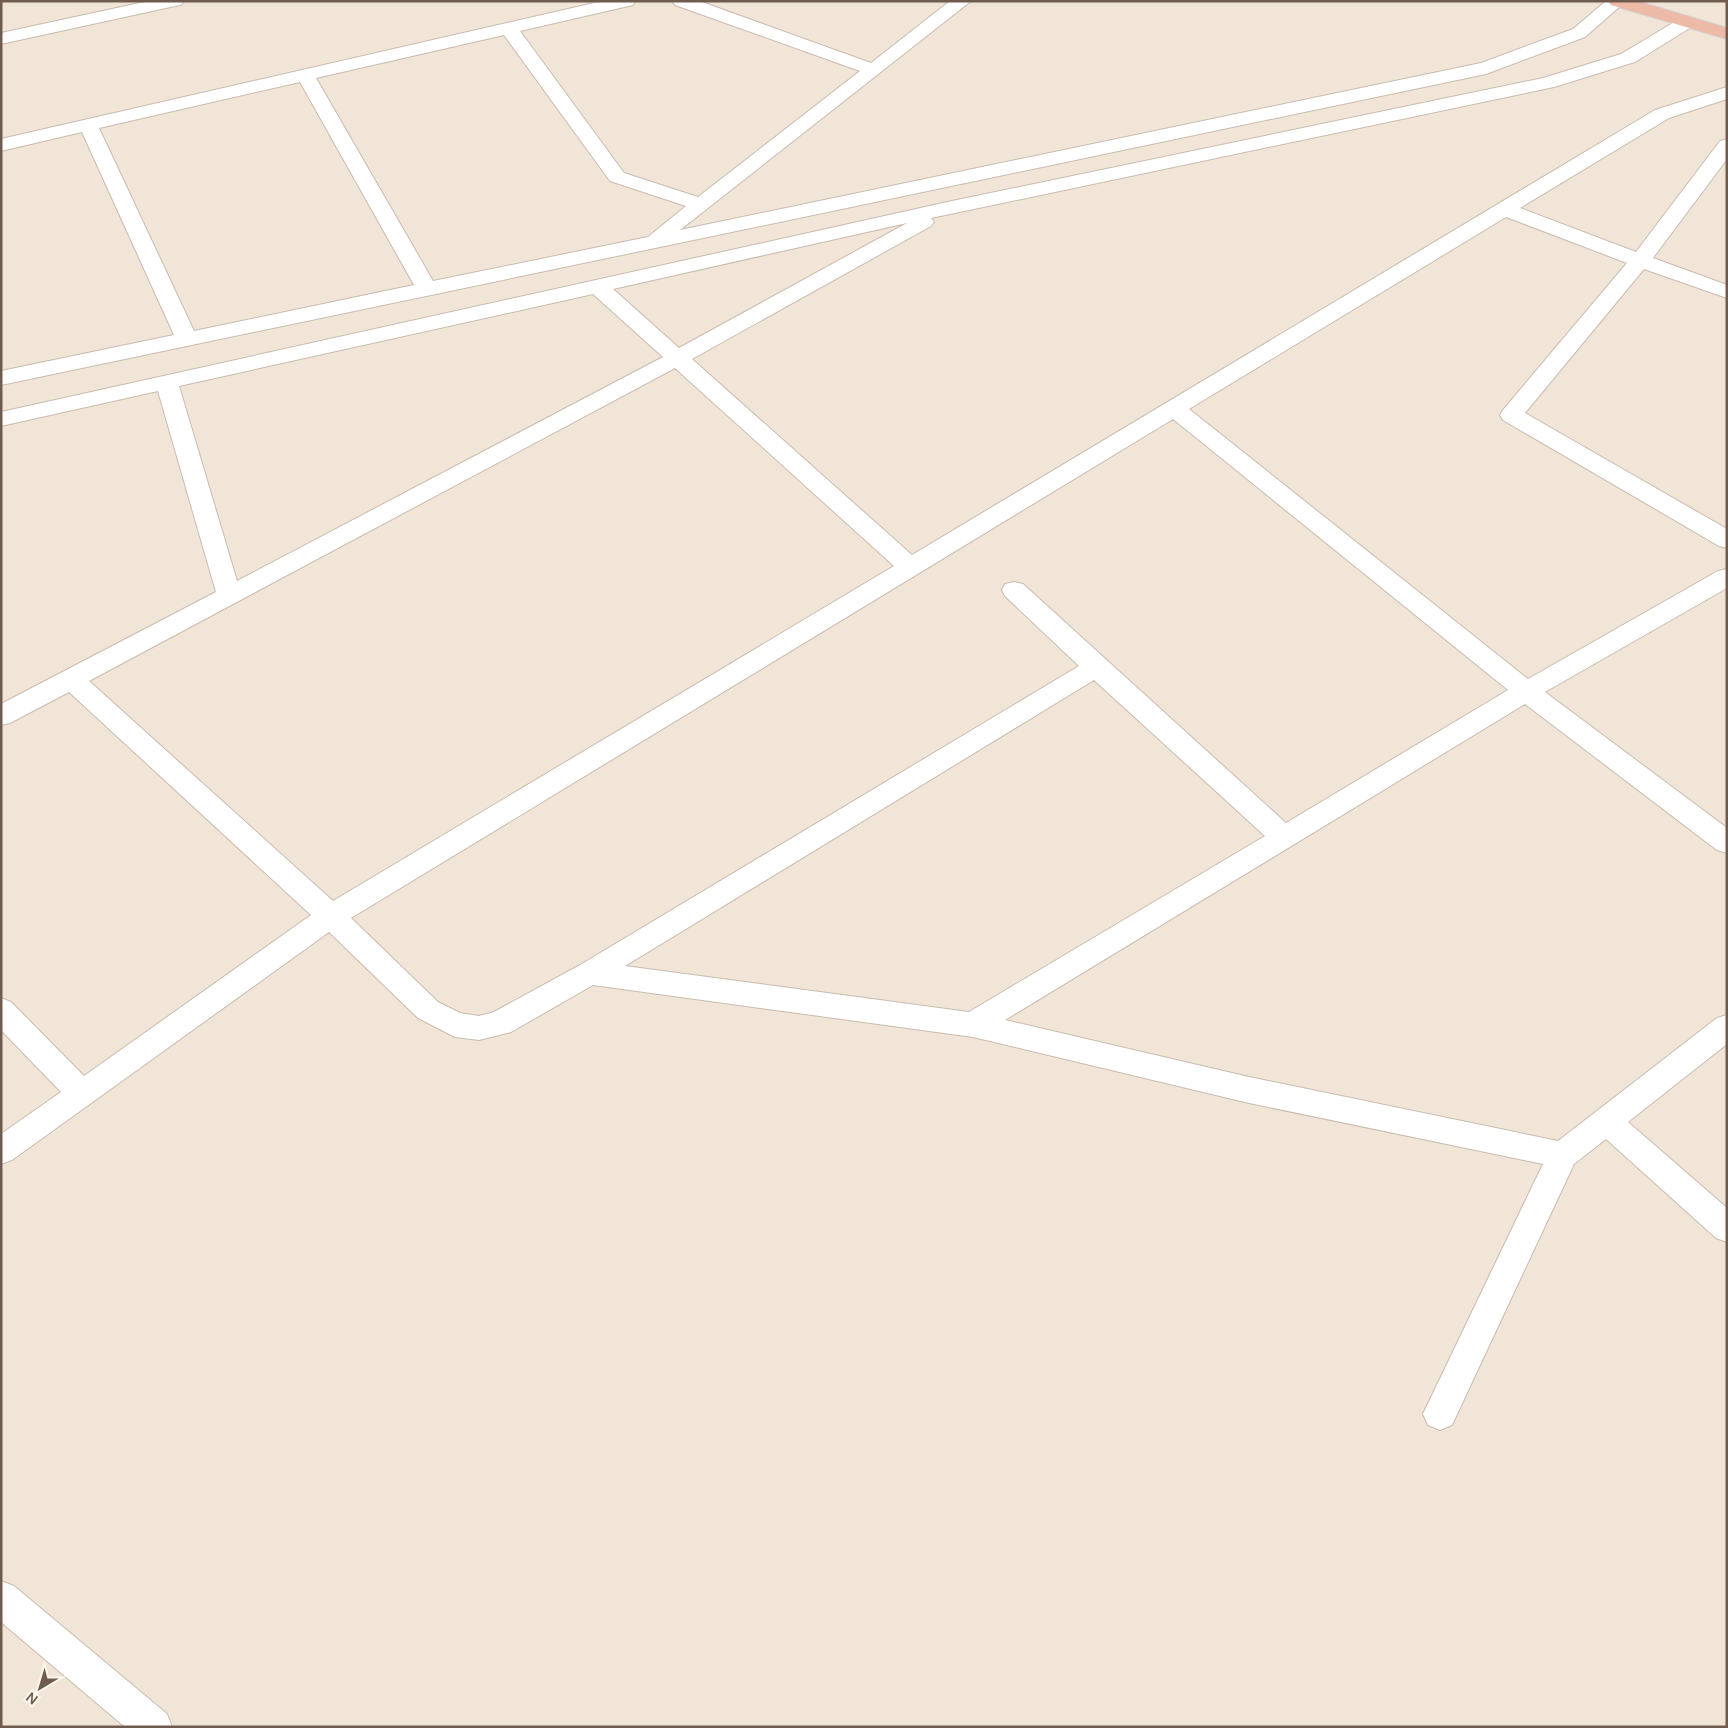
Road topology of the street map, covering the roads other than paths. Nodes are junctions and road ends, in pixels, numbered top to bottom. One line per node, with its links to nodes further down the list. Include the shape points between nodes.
1 (175, 1): 6 (street)
2 (627, 1): 8 (street)
3 (962, 1): 11 (street)
4 (692, 3): 11 (street)
5 (1623, 3): 7 (highway); 20 (street, via 1579,33 1486,68)
6 (135, 5): 10 (street)
7 (1687, 22): 9 (highway); 18 (street, via 1628,58 1547,83)
8 (508, 28): 12 (street); 17 (street, via 617,177)
9 (1727, 34)
10 (1, 39)
11 (874, 70): 17 (street)
12 (305, 75): 14 (street); 23 (street)
13 (1727, 93): 19 (street, via 1662,114)
14 (88, 125): 16 (street); 25 (street)
15 (1727, 144): 21 (street)
16 (1, 145)
17 (700, 204): 20 (street)
18 (952, 207): 22 (street); 26 (street)
19 (1504, 209): 21 (street); 29 (street)
20 (652, 242): 23 (street)
21 (1640, 261): 24 (street); 31 (street, via 1511,415)
22 (597, 286): 26 (street); 28 (street)
23 (427, 289): 25 (street)
24 (1727, 292)
25 (187, 339): 27 (street)
26 (678, 358): 32 (street); 35 (street)
27 (1, 378)
28 (167, 382): 30 (street); 35 (street)
29 (1174, 408): 32 (street); 38 (street)
30 (1, 419)
31 (1727, 540)
32 (910, 567): 42 (street)
33 (1727, 577): 38 (street)
34 (1014, 590): 36 (street)
35 (229, 596): 37 (street)
36 (1096, 667): 40 (street); 43 (street)
37 (72, 680): 39 (street); 42 (street)
38 (1526, 691): 40 (street); 41 (street)
39 (1, 716)
40 (1284, 837): 45 (street)
41 (1727, 842)
42 (330, 916): 43 (street, via 428,1010 455,1025 479,1028 501,1023); 47 (street)
43 (590, 973): 45 (street)
44 (1, 1010): 47 (street)
45 (973, 1025): 50 (street, via 1249,1090)
46 (1727, 1027): 48 (street)
47 (81, 1094): 49 (street)
48 (1606, 1121): 50 (street); 51 (street)
49 (1, 1150)
50 (1563, 1155): 52 (street)
51 (1727, 1228)
52 (1440, 1414)
53 (1, 1599): 54 (street)
54 (154, 1727)

